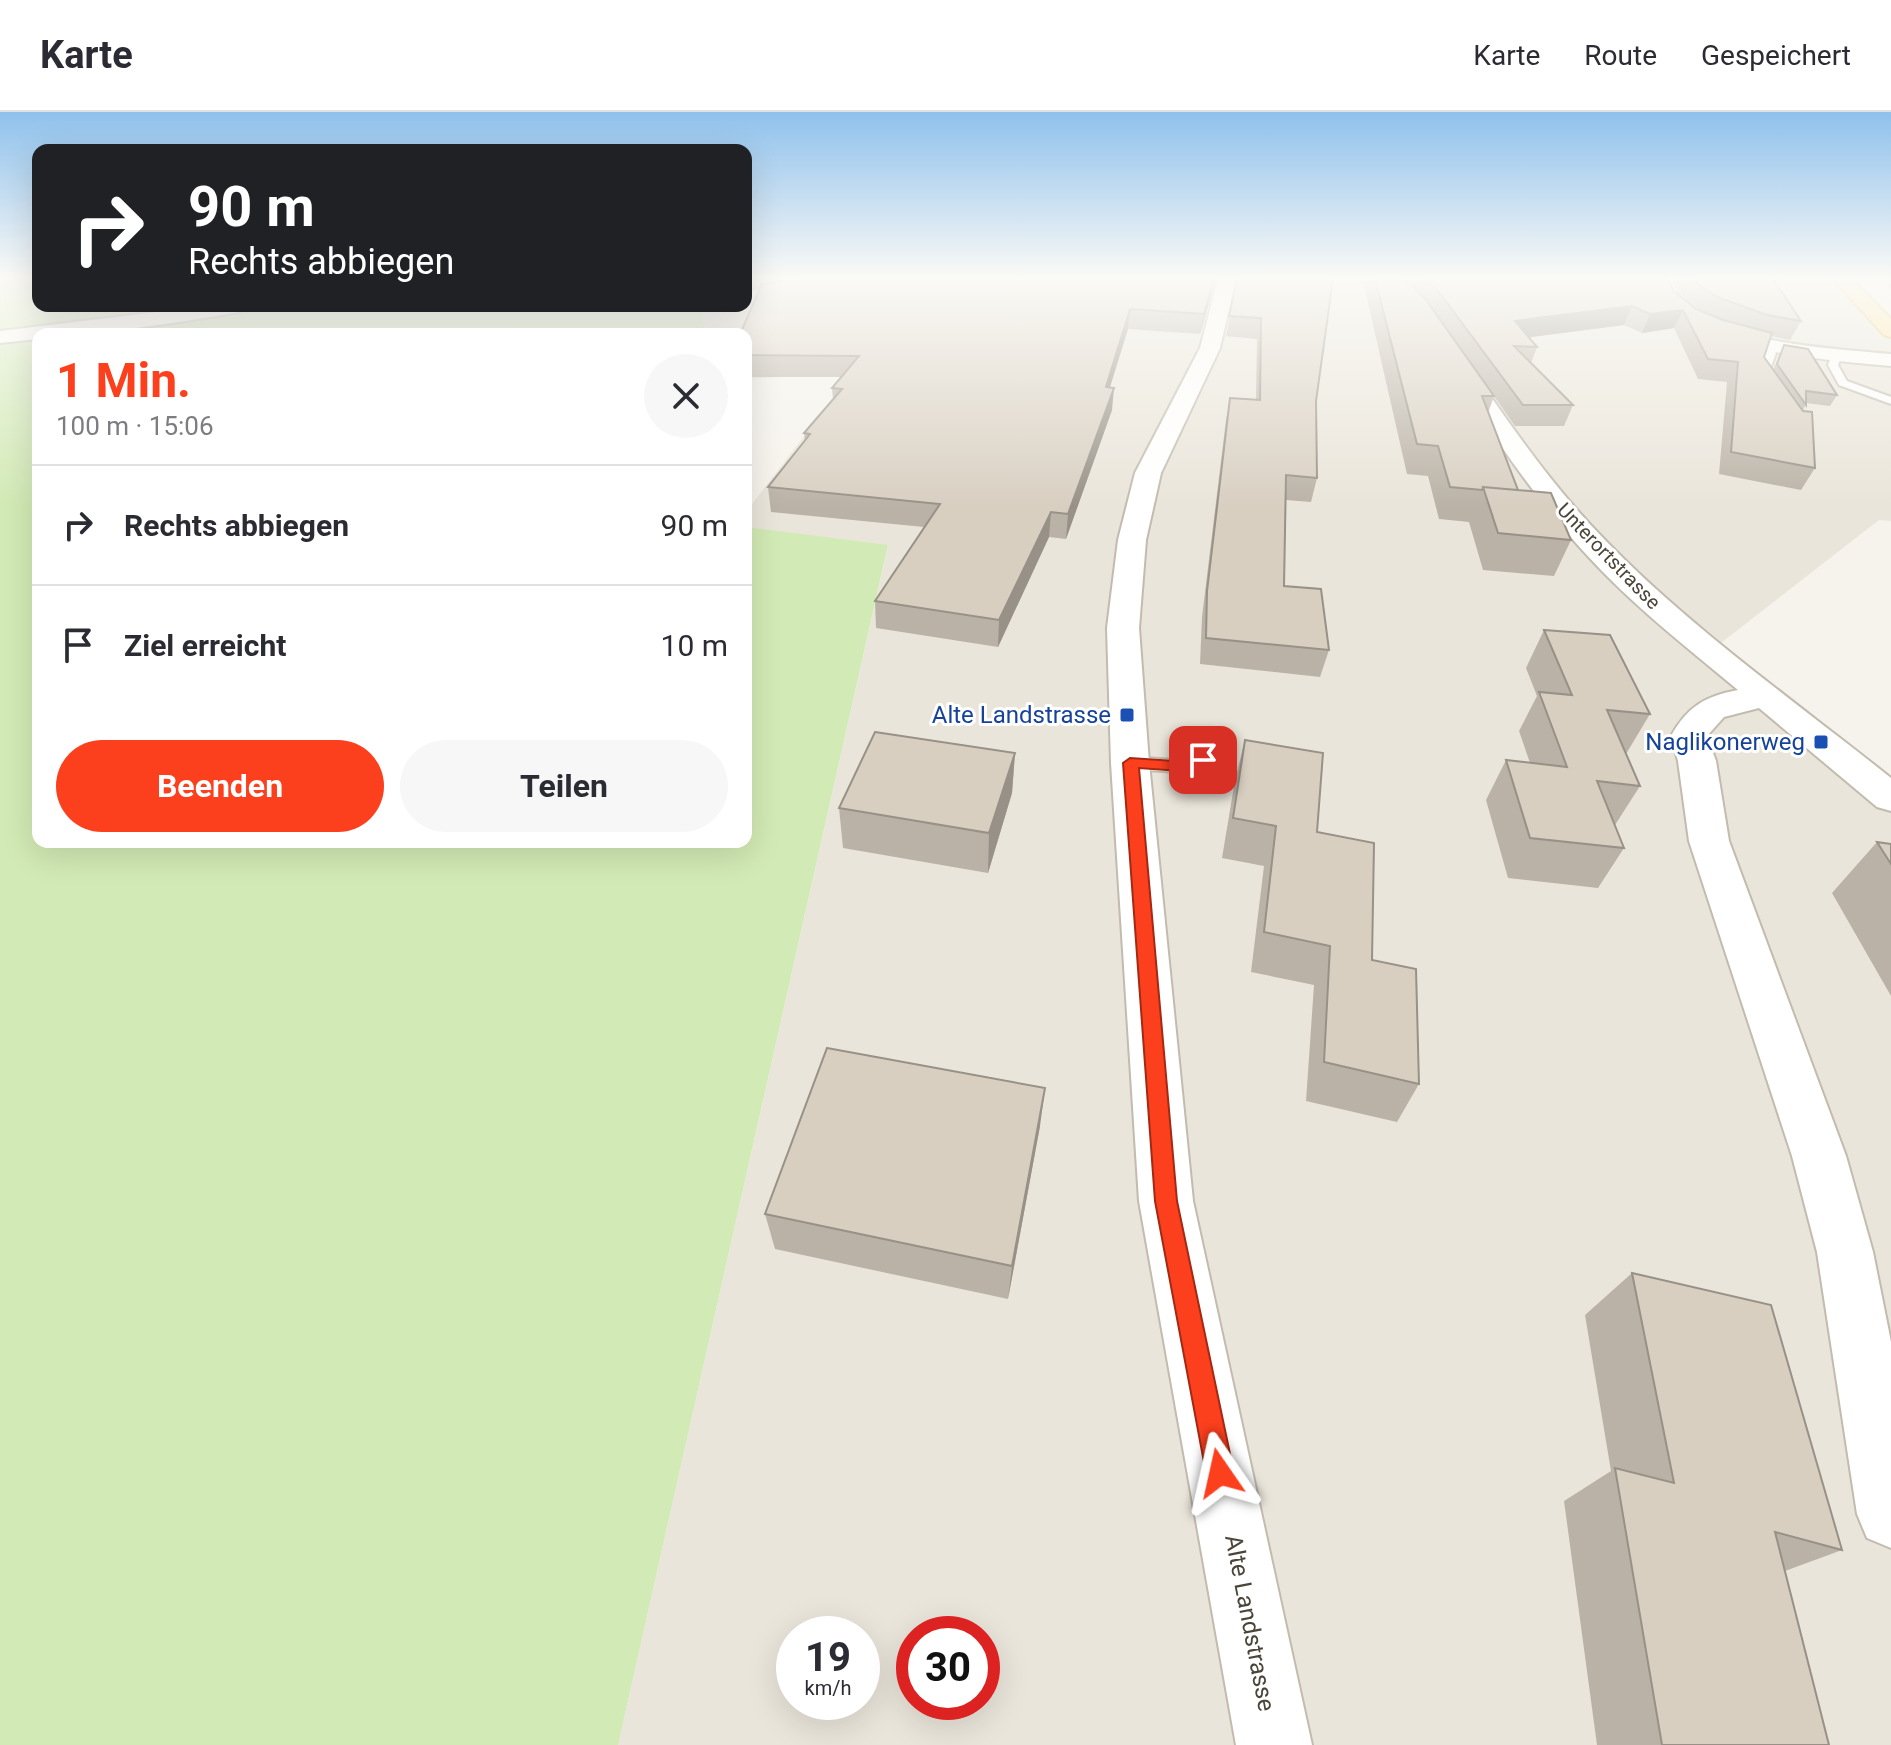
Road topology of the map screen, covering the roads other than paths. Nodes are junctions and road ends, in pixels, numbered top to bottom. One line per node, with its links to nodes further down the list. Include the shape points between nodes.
1 (1206, 355): 11 (street, Alte Landstrasse, via 1148,473 1132,540 1123,628)
2 (1453, 355): 9 (street, Unterortstrasse, via 1522,459 1592,544 1639,592)
3 (1770, 355): 7 (lane, via 1762,375)
4 (1837, 355): 8 (lane, via 1833,365 1843,383)
5 (1848, 355): 6 (street)
6 (1891, 360)
7 (1775, 398)
8 (1891, 401)
9 (1765, 697): 12 (street, Unterortstrasse); 13 (street, via 1710,709 1697,719 1689,736 1709,841 1819,1156 1845,1252)
10 (1203, 760): 11 (lane, via 1194,767)
11 (1130, 763): 14 (street, Alte Landstrasse, via 1166,1201)
12 (1891, 798)
13 (1891, 1514)
14 (1274, 1745)

